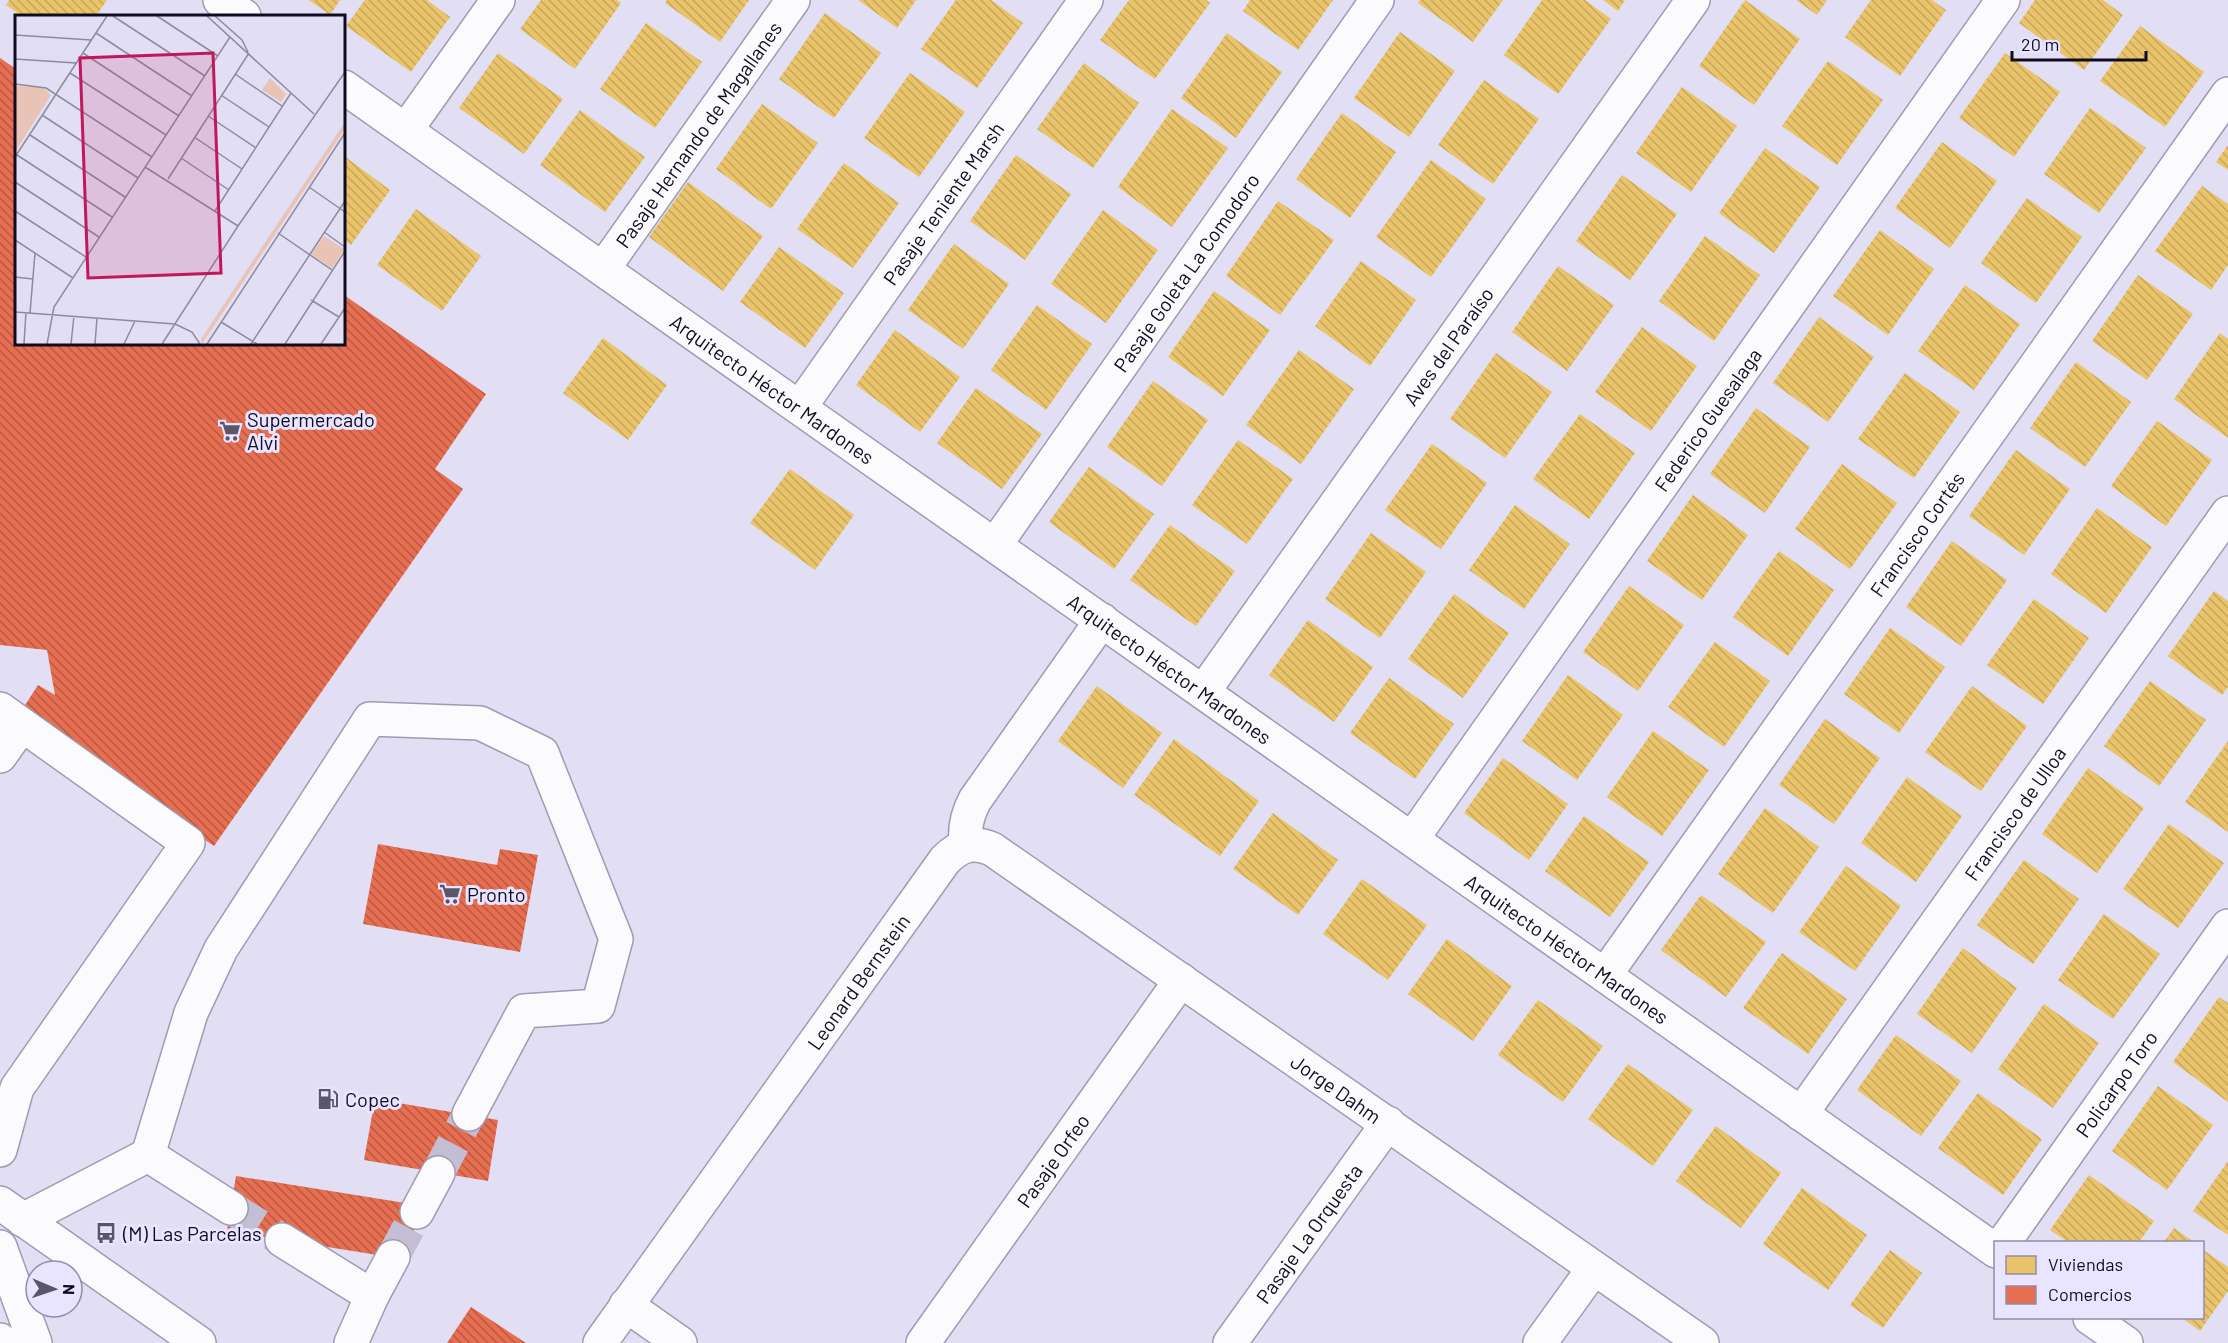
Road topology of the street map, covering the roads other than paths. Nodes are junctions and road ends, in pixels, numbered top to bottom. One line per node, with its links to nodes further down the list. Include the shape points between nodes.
1 (220, 0): 8 (street)
2 (498, 0): 11 (street)
3 (793, 0): 12 (street, Pasaje Hernando de Magallanes)
4 (1086, 0): 13 (street, Pasaje Teniente Marsh)
5 (1377, 0): 15 (street, Pasaje Goleta La Comodoro)
6 (1693, 0): 17 (street, Aves del Paraíso)
7 (2003, 0): 20 (street, Federico Guesalaga)
8 (242, 15)
9 (345, 88): 11 (street, Arquitecto Héctor Mardones)
10 (2228, 94): 23 (street, Francisco Cortés)
11 (406, 130): 12 (street, Arquitecto Héctor Mardones)
12 (603, 269): 13 (street, Arquitecto Héctor Mardones)
13 (800, 407): 15 (street, Arquitecto Héctor Mardones)
14 (2228, 513): 26 (street, Francisco de Ulloa)
15 (995, 545): 16 (street, Arquitecto Héctor Mardones)
16 (1102, 620): 17 (street, Arquitecto Héctor Mardones); 21 (street, via 975,800 967,820)
17 (1203, 692): 20 (street, Arquitecto Héctor Mardones)
18 (11, 717): 19 (street); 28 (street, via 188,843 17,1088)
19 (0, 756)
20 (1412, 839): 23 (street, Arquitecto Héctor Mardones)
21 (966, 845): 24 (street, Jorge Dahm, via 980,844 992,849); 41 (street, Leonard Bernstein, via 945,860)
22 (2228, 926): 35 (street, Policarpo Toro)
23 (1605, 975): 26 (street, Arquitecto Héctor Mardones)
24 (1181, 980): 27 (street, Jorge Dahm); 50 (street, Pasaje Orfeo)
25 (469, 1114): 29 (street, via 524,1011 598,1006 616,939 542,753 480,723 370,719 221,949 191,1013)
26 (1801, 1114): 37 (street, Arquitecto Héctor Mardones)
27 (1388, 1123): 39 (street, Jorge Dahm); 51 (street, Pasaje La Orquesta)
28 (0, 1150)
29 (148, 1155): 31 (street); 32 (street)
30 (438, 1173): 33 (street)
31 (231, 1208)
32 (12, 1211): 46 (street)
33 (417, 1212)
34 (282, 1240): 40 (street)
35 (2005, 1241)
36 (0, 1247): 45 (street)
37 (1994, 1250)
38 (393, 1257): 40 (street)
39 (1594, 1268): 52 (street); 53 (street, Jorge Dahm)
40 (372, 1296): 47 (street)
41 (626, 1305): 48 (street, Leonard Bernstein); 49 (street)
42 (2093, 1319): 54 (street)
43 (0, 1340): 44 (street)
44 (4, 1343)
45 (35, 1343)
46 (199, 1343)
47 (351, 1343)
48 (600, 1343)
49 (680, 1343)
50 (923, 1343)
51 (1230, 1343)
52 (1540, 1343)
53 (1702, 1343)
54 (2126, 1343)

